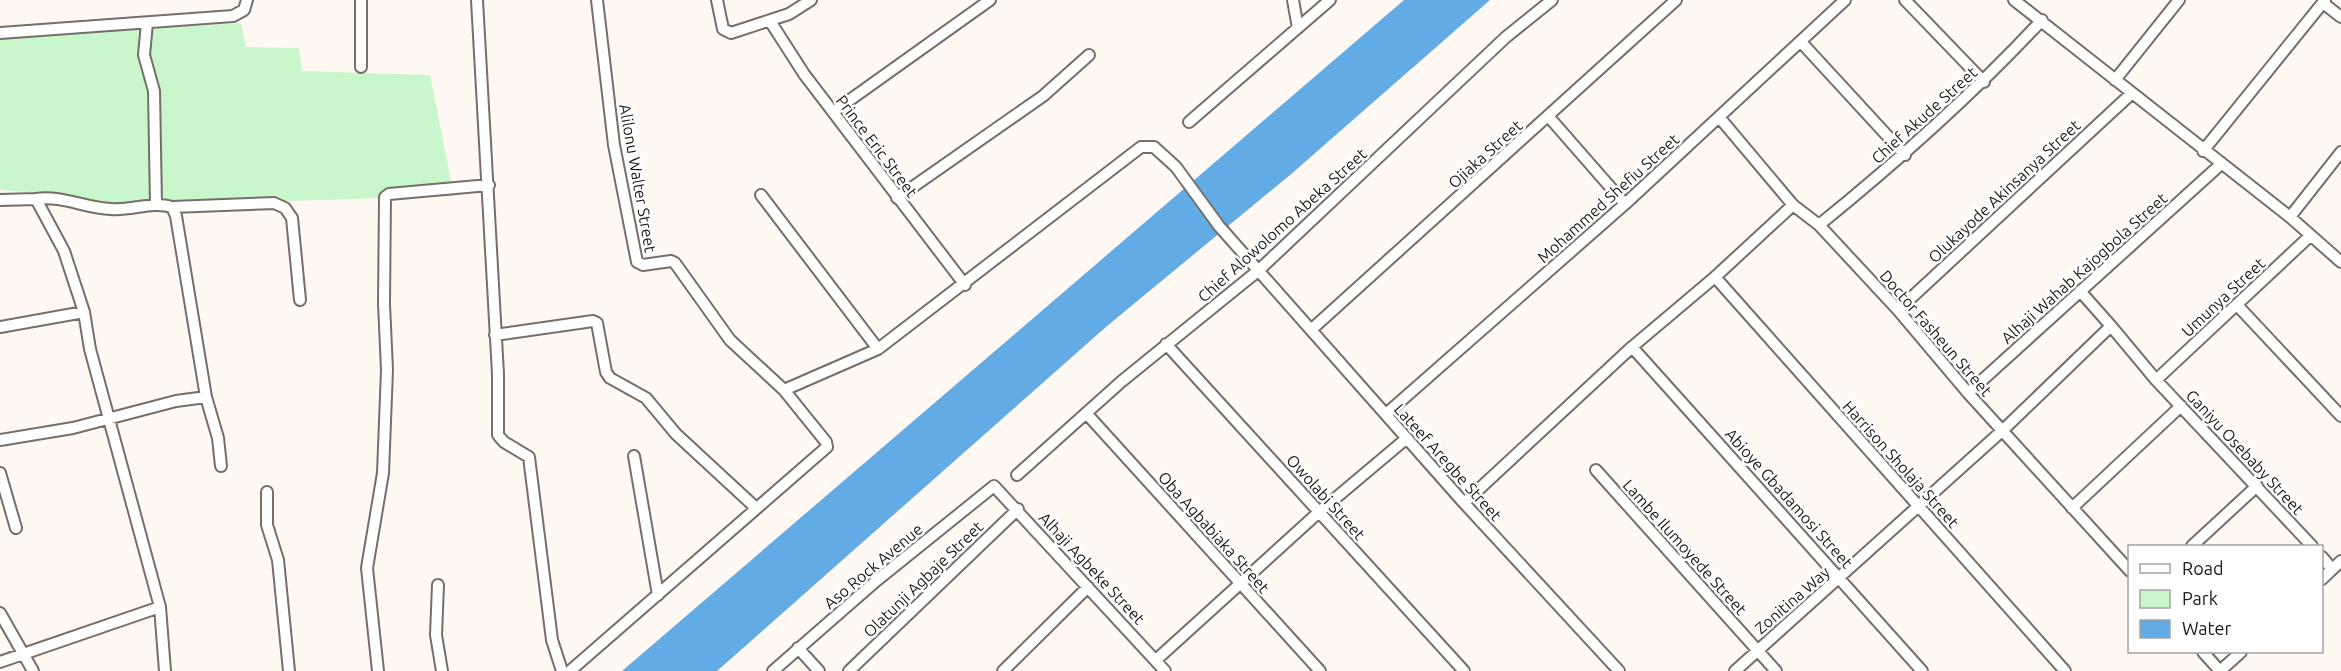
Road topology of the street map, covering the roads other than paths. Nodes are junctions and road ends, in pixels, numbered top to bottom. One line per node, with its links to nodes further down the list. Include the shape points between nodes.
1 (247, 0): 20 (street, via 244,10 233,16)
2 (361, 0): 25 (street)
3 (477, 0): 37 (street)
4 (597, 0): 66 (street, Alilonu Walter Street, via 614,145 635,257 643,265 675,263 730,340)
5 (717, 0): 19 (street, via 726,32)
6 (811, 0): 19 (street)
7 (990, 0): 29 (street)
8 (1293, 0): 21 (street)
9 (1330, 0): 21 (street)
10 (1552, 0): 50 (street, Chief Alowolomo Abeka Street, via 1506,37)
11 (1676, 0): 30 (street, Ojiaka Street)
12 (1845, 0): 23 (street, Mohammed Shefiu Street)
13 (1905, 0): 27 (street)
14 (2014, 0): 18 (street)
15 (2179, 0): 26 (street)
16 (2324, 1): 17 (street); 33 (street)
17 (2341, 17)
18 (2042, 20): 26 (street); 27 (street, Chief Akude Street)
19 (770, 21): 29 (street, Prince Eric Street)
20 (147, 23): 22 (street); 43 (street, via 144,55 154,91)
21 (1298, 28): 32 (street)
22 (0, 33)
23 (1801, 42): 31 (street, Mohammed Shefiu Street); 35 (street)
24 (1089, 55): 39 (street, via 1043,96)
25 (361, 67)
26 (2115, 80): 28 (street)
27 (1984, 82): 35 (street, Chief Akude Street)
28 (2131, 94): 33 (street); 56 (street, Olukayode Akinsanya Street)
29 (833, 112): 39 (street, Prince Eric Street)
30 (1549, 117): 42 (street); 60 (street, Ojiaka Street)
31 (1719, 117): 42 (street, Mohammed Shefiu Street); 44 (street, Doctor Fasheun Street)
32 (1189, 123)
33 (2203, 151): 36 (street)
34 (2341, 152): 46 (street)
35 (1905, 155): 47 (street, Chief Akude Street)
36 (2220, 165): 46 (street); 53 (street, Alhaji Wahab Kajogbola Street)
37 (489, 185): 61 (street); 116 (street, via 385,197 387,370 383,473 367,568)
38 (761, 195): 64 (street)
39 (897, 198): 52 (street, Prince Eric Street)
40 (36, 199): 41 (street); 43 (street, via 50,197 113,210); 57 (street, via 64,251)
41 (0, 200)
42 (1625, 204): 71 (street, Mohammed Shefiu Street)
43 (156, 205): 45 (street)
44 (1793, 205): 47 (street, Doctor Fasheun Street); 51 (street)
45 (172, 207): 54 (street, via 274,203 285,208 292,218); 68 (street)
46 (2290, 217): 48 (street)
47 (1819, 225): 56 (street, Doctor Fasheun Street)
48 (2310, 236): 49 (street); 55 (street, Umunya Street)
49 (2341, 262)
50 (1259, 270): 52 (street, Lateef Aregbe Street, via 1219,226 1176,167 1154,147 1141,147); 60 (street, Lateef Aregbe Street); 62 (street, Chief Alowolomo Abeka Street)
51 (1715, 277): 63 (street); 86 (street, Harrison Sholaja Street)
52 (965, 285): 64 (street, Lateef Aregbe Street)
53 (2080, 291): 58 (street, Ganiyu Osebaby Street); 67 (street, Alhaji Wahab Kajogbola Street)
54 (300, 300)
55 (2237, 305): 65 (street, Umunya Street); 72 (street)
56 (1898, 310): 67 (street, Doctor Fasheun Street)
57 (84, 312): 59 (street); 73 (street)
58 (2111, 326): 65 (street, Ganiyu Osebaby Street); 74 (street, Zonitina Way)
59 (0, 327)
60 (1312, 329): 71 (street, Lateef Aregbe Street)
61 (495, 335): 87 (street, via 597,323 610,378 646,398 676,434); 118 (street, via 498,435 529,457 549,619)
62 (1166, 344): 70 (street, Chief Alowolomo Abeka Street); 90 (street, Owolabi Street)
63 (1632, 347): 85 (street); 98 (street, Abioye Gbadamosi Street)
64 (878, 350): 66 (street, Lateef Aregbe Street)
65 (2156, 380): 69 (street, Ganiyu Osebaby Street)
66 (784, 390): 87 (street, Alilonu Walter Street, via 827,447)
67 (1968, 393): 74 (street, Doctor Fasheun Street)
68 (206, 397): 73 (street); 78 (street, via 218,438)
69 (2181, 406): 83 (street, Ganiyu Osebaby Street); 88 (street)
70 (1086, 413): 81 (street, Chief Alowolomo Abeka Street); 100 (street, Oba Agbabiaka Street)
71 (1386, 414): 75 (street, Lateef Aregbe Street)
72 (2341, 416)
73 (109, 419): 76 (street); 104 (street)
74 (2003, 430): 86 (street, Zonitina Way); 88 (street, Doctor Fasheun Street)
75 (1407, 438): 85 (street, Lateef Aregbe Street); 90 (street)
76 (0, 440)
77 (634, 456): 103 (street)
78 (221, 466)
79 (1596, 470): 107 (street, Lambe Ilumoyede Street)
80 (0, 473): 91 (street)
81 (1017, 475)
82 (994, 486): 89 (street, Alhaji Agbeke Street); 106 (street, Aso Rock Avenue)
83 (2257, 486): 92 (street); 93 (street, Ganiyu Osebaby Street)
84 (267, 492): 115 (street, via 267,525 278,560)
85 (1464, 503): 127 (street, Lateef Aregbe Street)
86 (1919, 505): 98 (street, Zonitina Way); 131 (street, Harrison Sholaja Street)
87 (756, 508): 103 (street)
88 (2072, 508): 96 (street, Doctor Fasheun Street)
89 (1018, 509): 102 (street, Alhaji Agbeke Street); 122 (street, Olatunji Agbaje Street)
90 (1319, 512): 100 (street); 126 (street, Owolabi Street)
91 (16, 528)
92 (2193, 545)
93 (2311, 545)
94 (2323, 558): 97 (street)
95 (2341, 561): 97 (street)
96 (2128, 569)
97 (2332, 569): 99 (street)
98 (1840, 577): 107 (street, Zonitina Way); 130 (street, Abioye Gbadamosi Street)
99 (2323, 578)
100 (1240, 584): 111 (street); 125 (street, Oba Agbabiaka Street)
101 (438, 585): 117 (street, via 436,635)
102 (1088, 587): 111 (street, Alhaji Agbeke Street); 123 (street)
103 (658, 595): 119 (street)
104 (160, 607): 110 (street); 114 (street)
105 (0, 613): 110 (street)
106 (798, 648): 120 (street, Aso Rock Avenue); 121 (street)
107 (1757, 650): 128 (street, Zonitina Way); 129 (street, Lambe Ilumoyede Street)
108 (2205, 653): 132 (street)
109 (2239, 653): 132 (street)
110 (23, 654): 112 (street); 113 (street)
111 (1156, 660): 124 (street, Alhaji Agbeke Street)
112 (0, 662)
113 (33, 671)
114 (165, 671)
115 (289, 671)
116 (378, 671)
117 (442, 671)
118 (562, 671)
119 (570, 671)
120 (773, 671)
121 (819, 671)
122 (849, 671)
123 (1003, 671)
124 (1165, 671)
125 (1320, 671)
126 (1464, 671)
127 (1619, 671)
128 (1735, 671)
129 (1776, 671)
130 (1922, 671)
131 (2065, 671)
132 (2220, 671)

